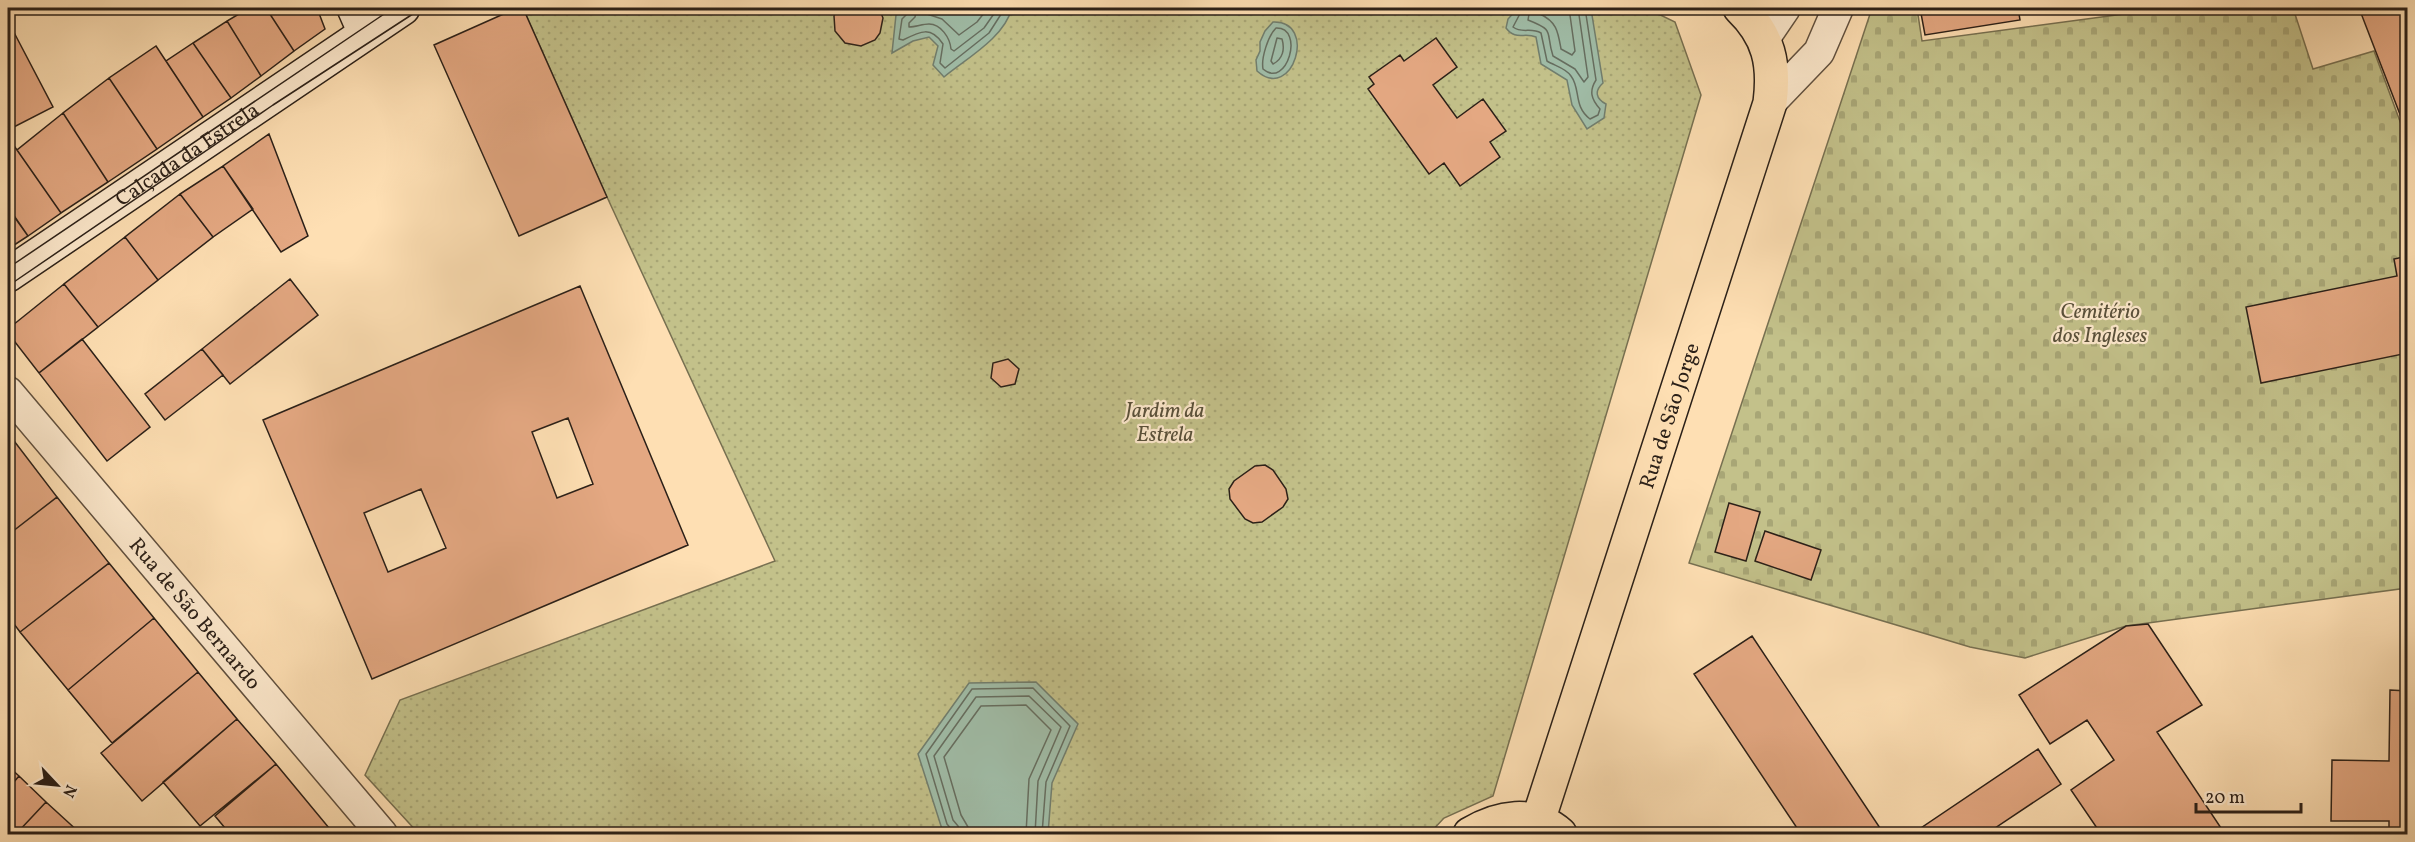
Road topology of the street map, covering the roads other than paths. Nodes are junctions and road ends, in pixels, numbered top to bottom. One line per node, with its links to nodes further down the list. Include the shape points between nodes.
1 (403, 8): 5 (main road, Calçada da Estrela)
2 (1785, 8): 6 (street)
3 (1838, 8): 7 (street, via 1819,52)
4 (1742, 10): 6 (main road, Rua de São Jorge)
5 (360, 20): 8 (main road, Calçada da Estrela)
6 (1764, 39): 7 (main road, Rua de São Jorge, via 1773,76)
7 (1770, 103): 10 (main road, Rua de São Jorge)
8 (8, 275)
9 (8, 392): 11 (street, Rua de São Bernardo)
10 (1549, 828): 12 (main road, via 1515,818 1492,822)
11 (382, 834)
12 (1470, 834)

